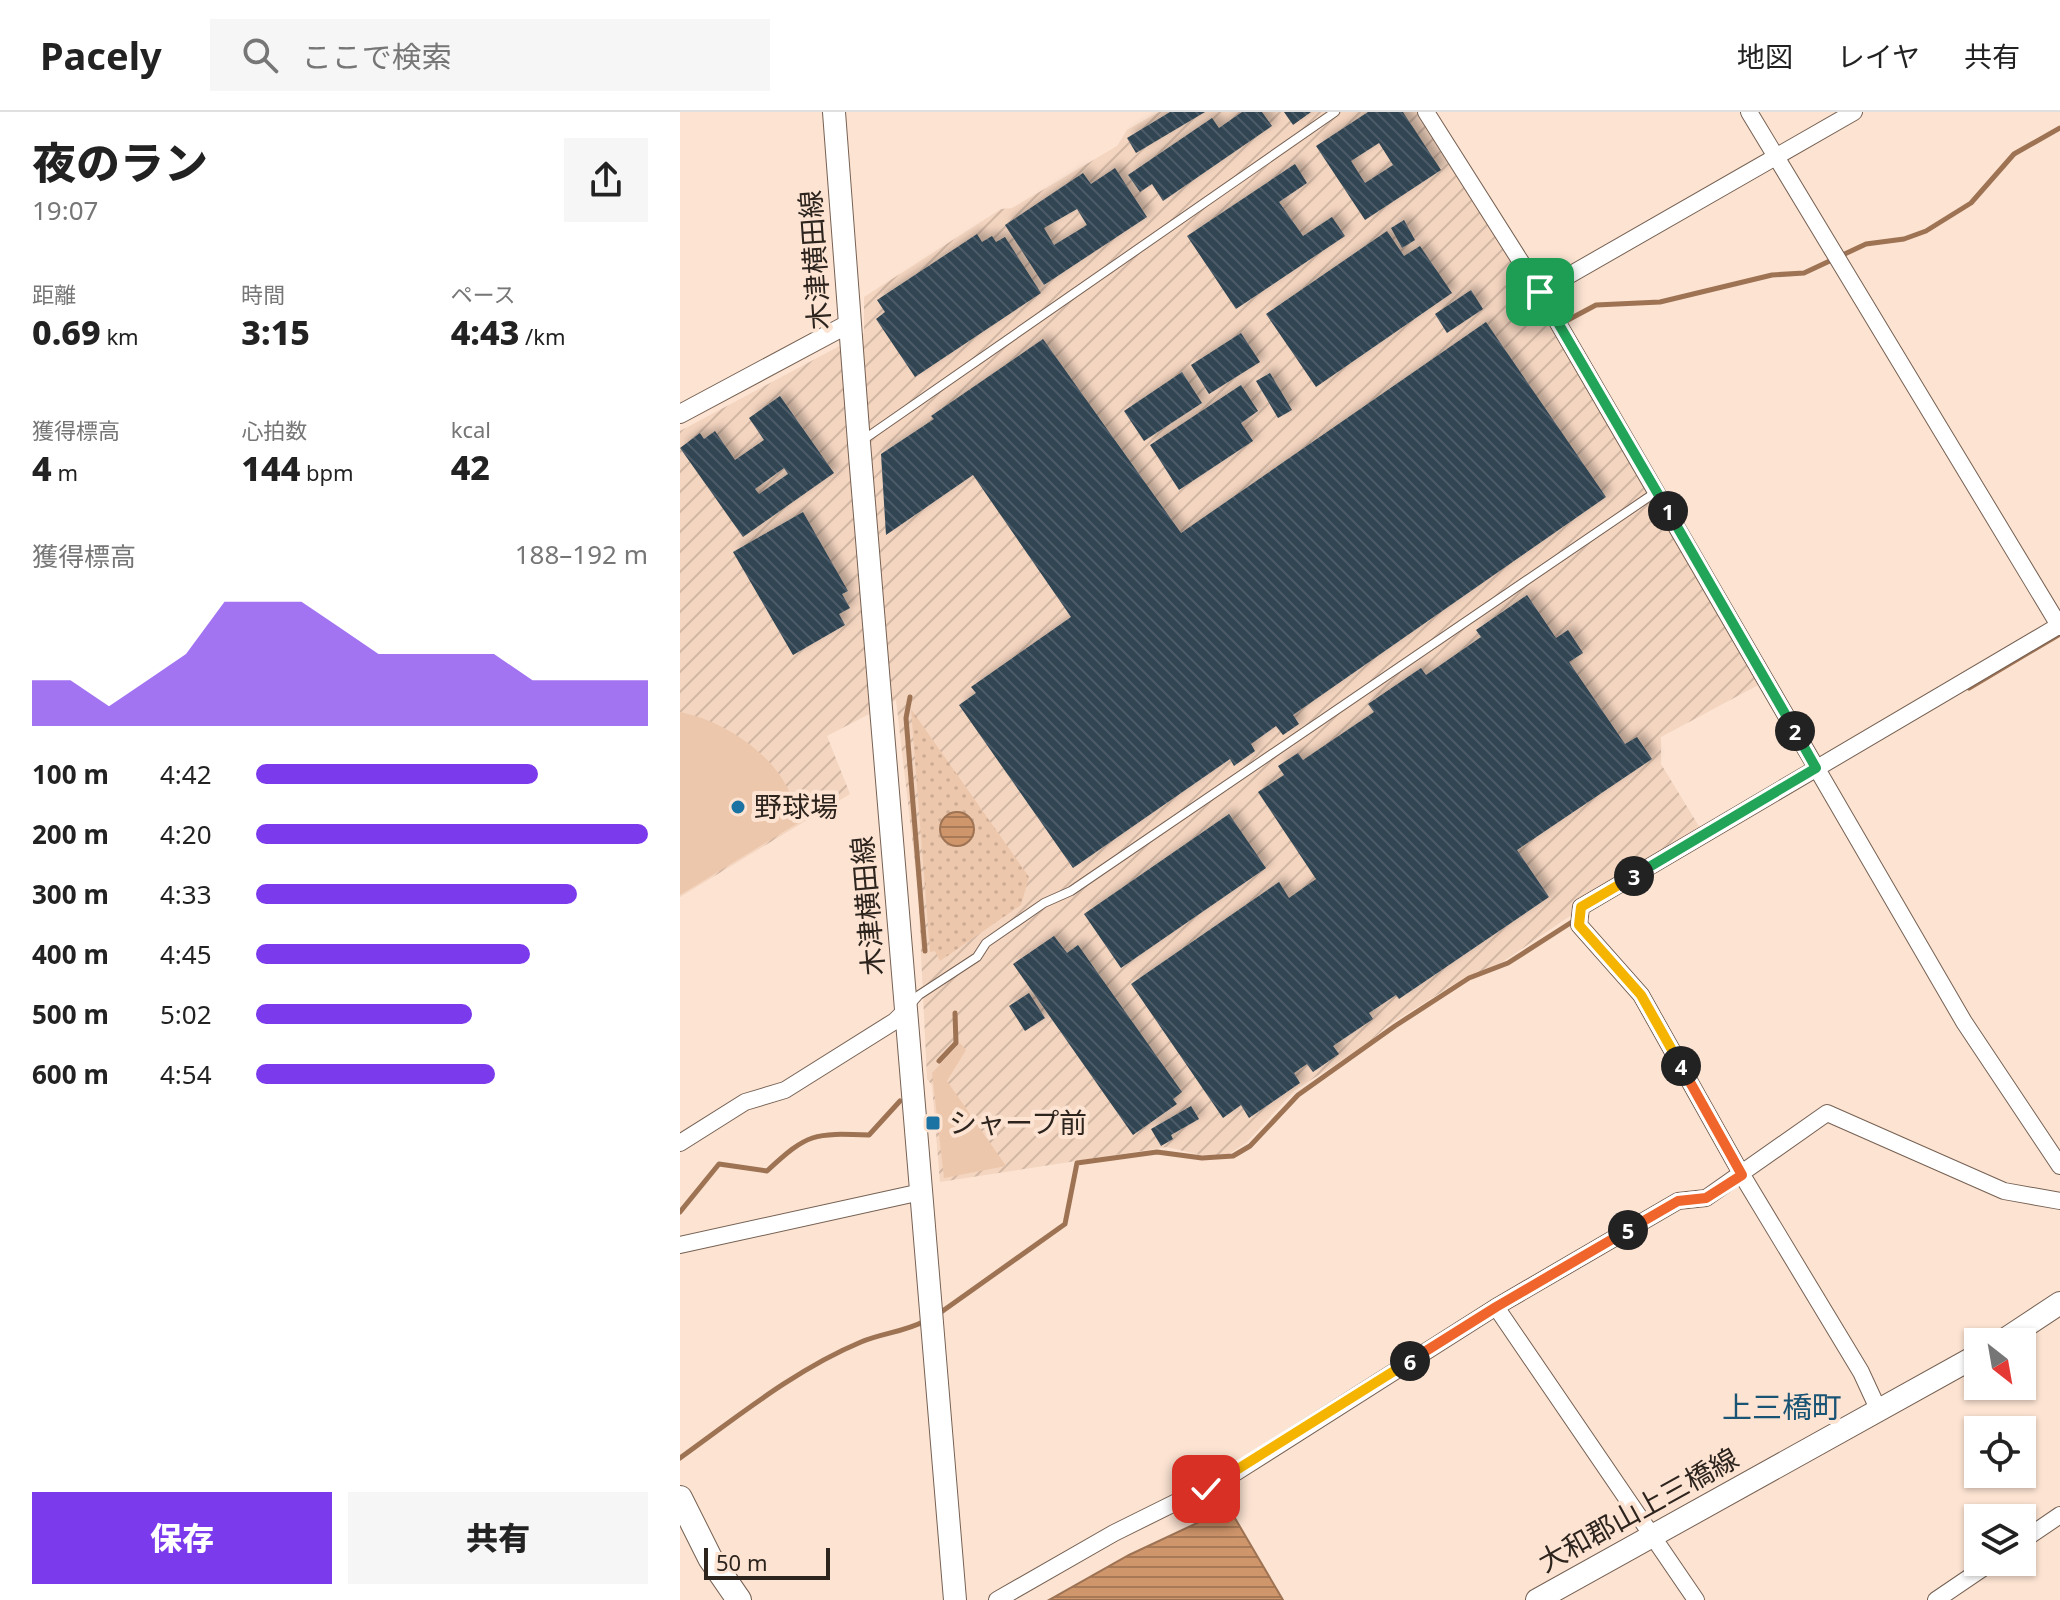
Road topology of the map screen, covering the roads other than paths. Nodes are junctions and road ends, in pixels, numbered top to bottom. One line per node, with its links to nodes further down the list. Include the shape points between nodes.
1 (834, 112): 8 (main road, 木津横田線)
2 (1335, 112): 10 (lane)
3 (1426, 112): 7 (street)
4 (1749, 112): 6 (street)
5 (1854, 112): 6 (street)
6 (1775, 158): 7 (street); 12 (street)
7 (1540, 292): 11 (street)
8 (850, 323): 9 (street); 10 (main road, 木津横田線)
9 (680, 414)
10 (859, 443): 14 (main road, 木津横田線)
11 (1657, 491): 13 (street); 14 (lane, via 1071,891 986,943 977,957 919,995)
12 (2060, 626): 13 (street)
13 (1816, 768): 16 (street, via 1964,1022); 17 (street, via 1581,907 1579,925 1641,995)
14 (907, 1009): 15 (street, via 785,1090 745,1102); 18 (main road, 木津横田線)
15 (680, 1143)
16 (2060, 1166)
17 (1742, 1175): 19 (street, via 1827,1113 2004,1191); 22 (street, via 1706,1198 1678,1201); 25 (street, via 1861,1372)
18 (921, 1192): 20 (street); 32 (main road, 木津横田線)
19 (2060, 1201)
20 (680, 1245)
21 (2060, 1303): 23 (main road)
22 (1496, 1307): 29 (street); 33 (street, via 1235,1473 1114,1533)
23 (2022, 1328)
24 (1964, 1363): 25 (main road, 大和郡山上三橋線)
25 (1879, 1411): 29 (main road, 大和郡山上三橋線)
26 (680, 1498): 31 (main road, via 710,1558)
27 (2060, 1515): 28 (street)
28 (2036, 1531)
29 (1652, 1537): 34 (main road, 大和郡山上三橋線); 35 (street)
30 (1971, 1576): 36 (street)
31 (739, 1600)
32 (955, 1600)
33 (997, 1600)
34 (1537, 1600)
35 (1696, 1600)
36 (1936, 1600)

